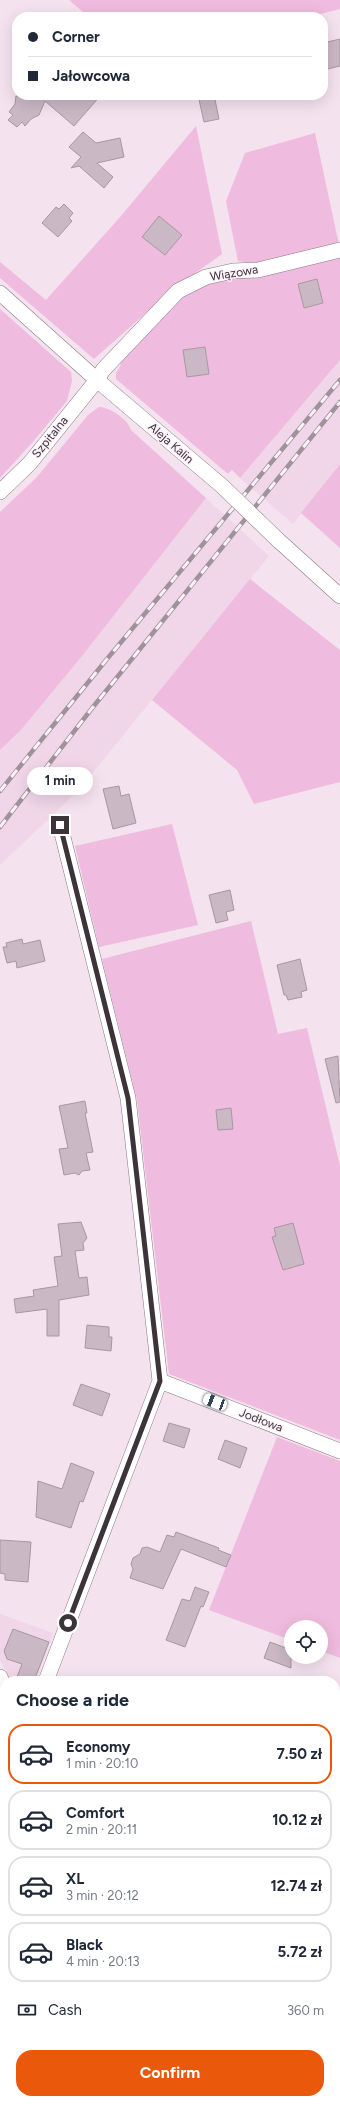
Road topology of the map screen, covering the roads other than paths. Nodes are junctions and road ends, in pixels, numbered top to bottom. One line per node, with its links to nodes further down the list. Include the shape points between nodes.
1 (340, 250): 3 (street, Wiązowa, via 258,270 232,271 206,277 178,291 103,370)
2 (0, 293): 3 (street, Aleja Kalin)
3 (97, 380): 4 (street, Szpitalna, via 30,463); 5 (street, Aleja Kalin, bridge, via 222,486)
4 (0, 492)
5 (340, 596)
6 (60, 825): 7 (street, via 128,1098)
7 (160, 1381): 8 (street, Jodłowa); 9 (street)
8 (340, 1451)
9 (48, 1676)

